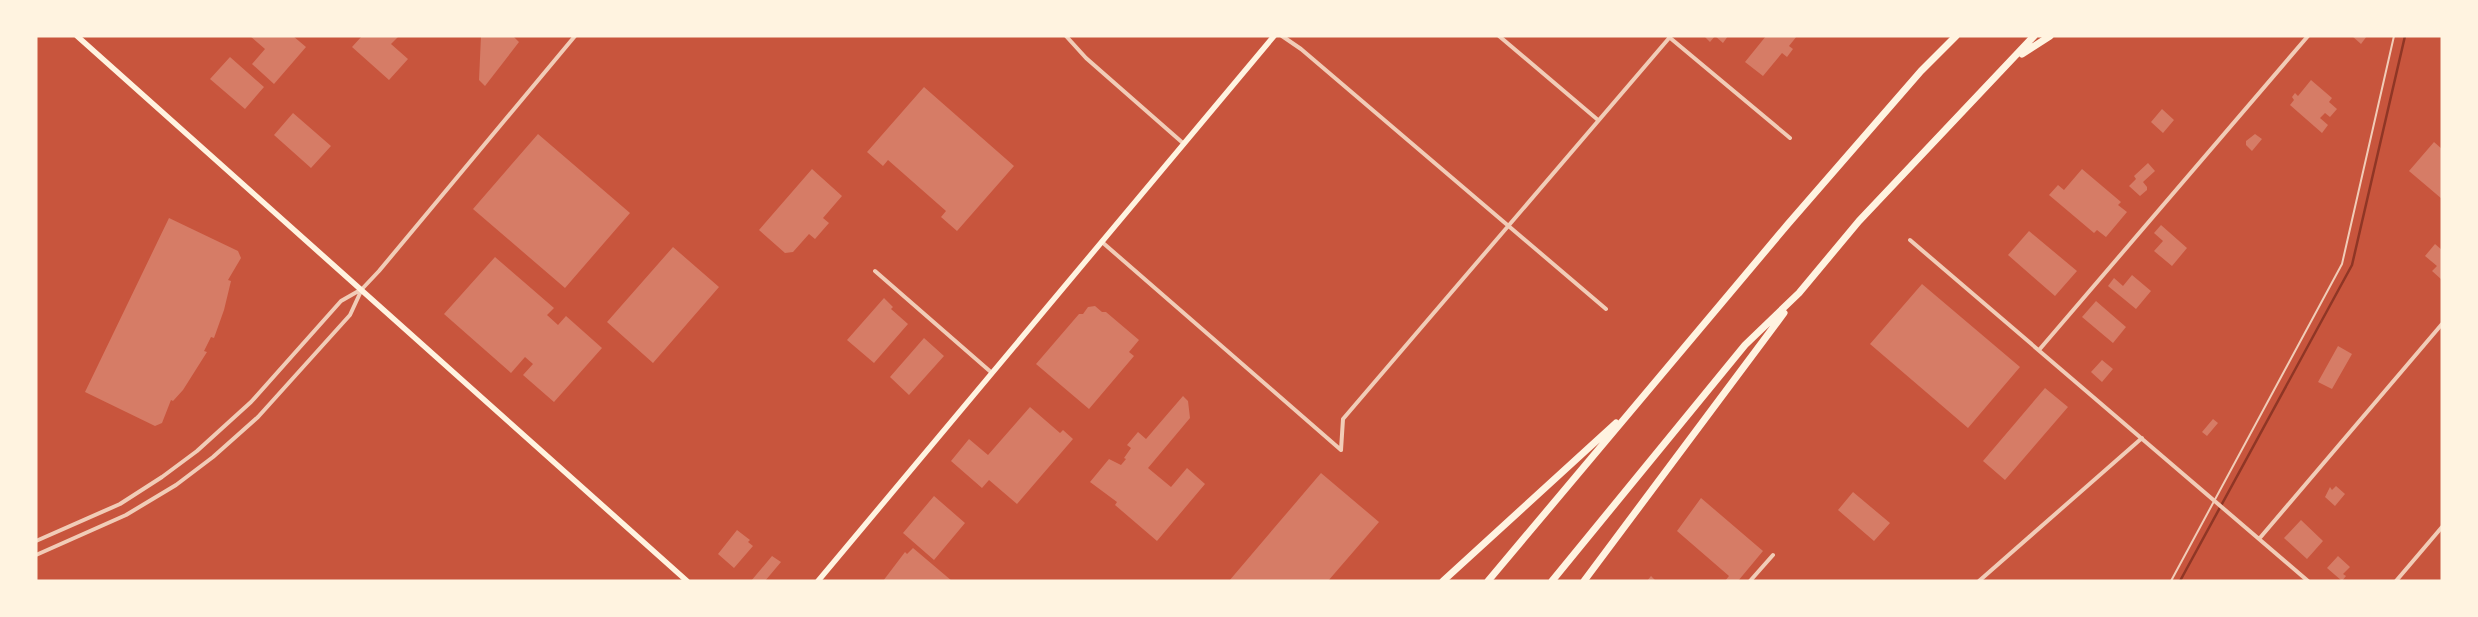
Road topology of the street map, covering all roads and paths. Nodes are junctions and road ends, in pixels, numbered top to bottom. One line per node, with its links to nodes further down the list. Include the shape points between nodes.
1 (77, 36): 23 (main road)
2 (575, 36): 23 (street)
3 (1066, 36): 18 (street, via 1086,58)
4 (1274, 36): 18 (main road)
5 (1282, 36): 19 (street)
6 (1499, 36): 16 (street)
7 (1949, 36): 15 (highway)
8 (1956, 36): 15 (highway)
9 (2034, 36): 14 (highway)
10 (2050, 36): 14 (highway)
11 (2308, 36): 27 (street)
12 (2394, 36): 31 (lane, via 2342,264)
13 (1669, 37): 16 (street); 17 (street)
14 (2013, 60): 24 (highway, via 1859,221)
15 (1928, 64): 29 (highway)
16 (1598, 120): 19 (street)
17 (1790, 138)
18 (1184, 144): 21 (main road)
19 (1508, 225): 21 (street, via 1343,419 1341,450); 25 (street)
20 (1910, 240): 27 (street)
21 (1102, 242): 28 (main road)
22 (875, 271): 28 (street)
23 (362, 289): 34 (street, via 341,301 251,402 162,478 120,504); 35 (street, via 353,312 258,417 213,457 176,485 126,515); 37 (main road)
24 (1798, 293): 41 (highway, via 1745,345); 42 (highway)
25 (1606, 309)
26 (2442, 324): 33 (street)
27 (2039, 350): 30 (street)
28 (992, 373): 38 (main road)
29 (1638, 403): 39 (highway); 40 (highway)
30 (2142, 438): 31 (street); 44 (street)
31 (2216, 501): 33 (street); 45 (lane)
32 (2442, 527): 47 (street)
33 (2259, 539): 46 (street)
34 (36, 540)
35 (36, 555)
36 (1772, 555): 43 (street)
37 (687, 581)
38 (818, 581)
39 (1442, 581)
40 (1488, 581)
41 (1552, 581)
42 (1584, 581)
43 (1750, 581)
44 (1979, 581)
45 (2171, 581)
46 (2308, 581)
47 (2396, 581)

